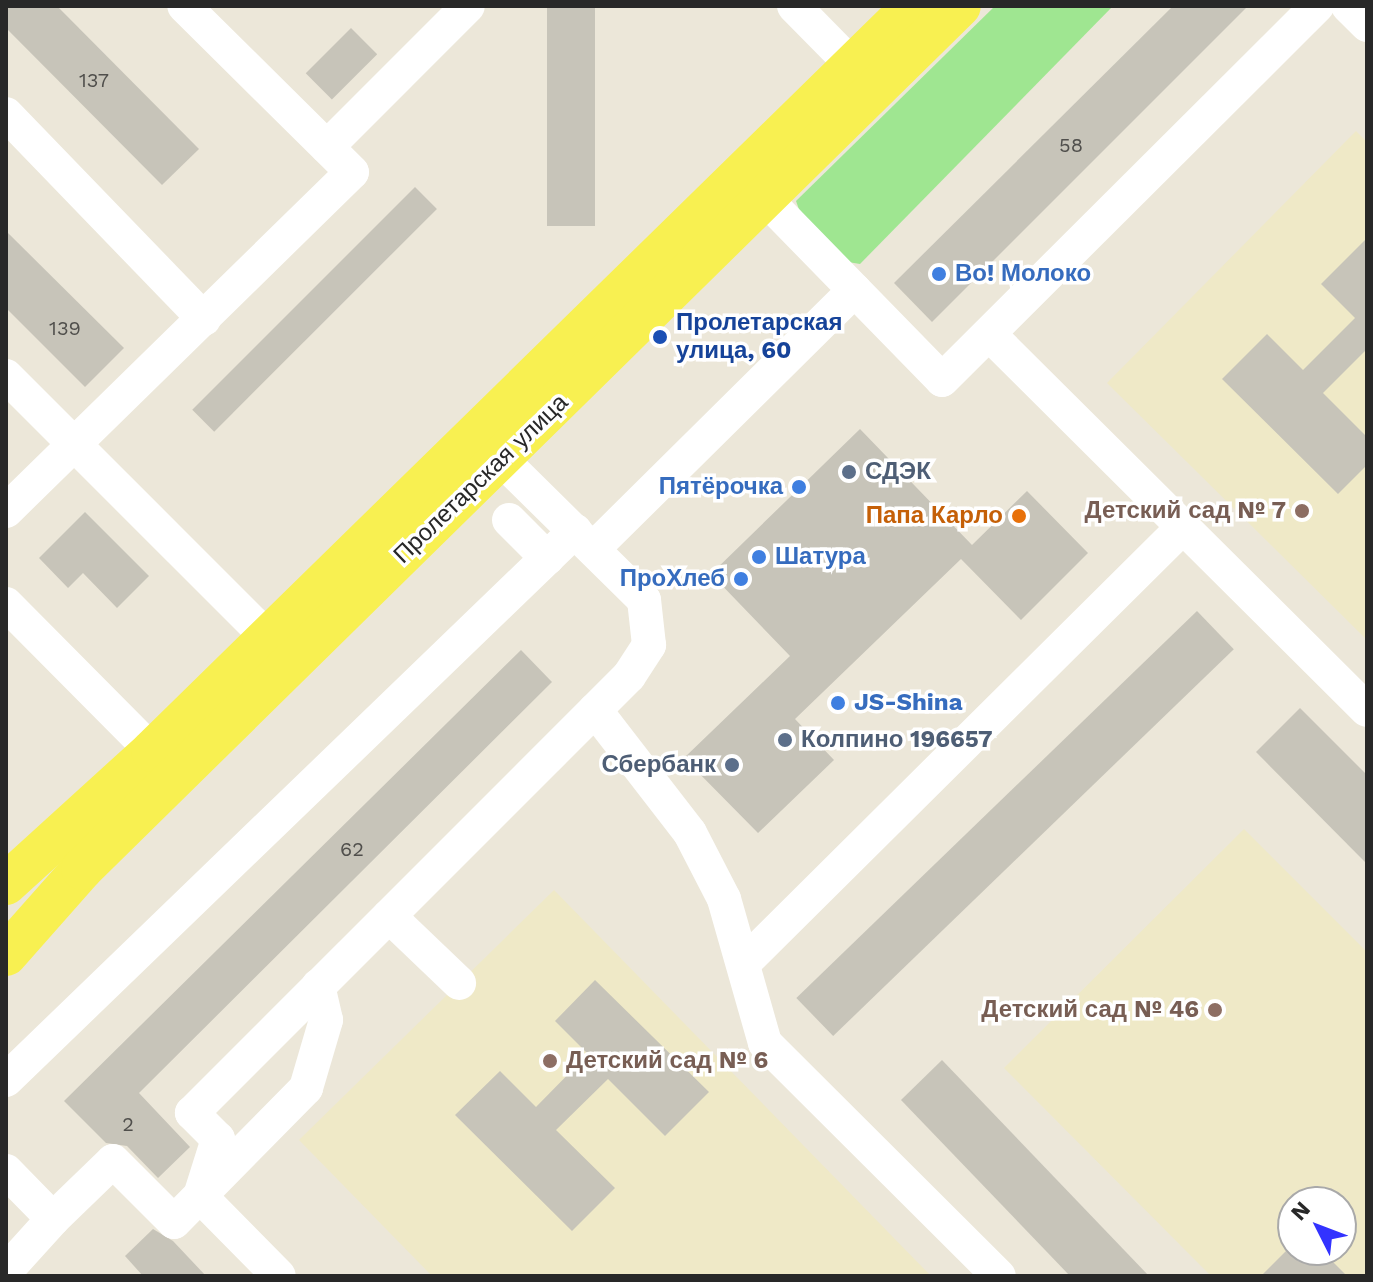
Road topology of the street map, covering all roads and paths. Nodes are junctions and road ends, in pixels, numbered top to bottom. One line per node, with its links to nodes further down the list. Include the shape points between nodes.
1 (184, 6): 11 (lane)
2 (794, 6): 9 (lane)
3 (913, 6): 9 (main road, Пролетарская улица)
4 (960, 6): 12 (main road, Пролетарская улица)
5 (1317, 6): 15 (lane)
6 (1348, 6): 8 (lane)
7 (454, 11): 11 (lane)
8 (1367, 25)
9 (852, 65): 12 (main road, Пролетарская улица)
10 (6, 114): 14 (lane)
11 (327, 147): 14 (lane, via 352,172)
12 (752, 186): 13 (lane); 18 (main road, Пролетарская улица)
13 (855, 290): 15 (lane, via 942,380); 22 (lane)
14 (204, 319): 17 (lane)
15 (989, 334): 21 (lane)
16 (6, 376): 17 (lane)
17 (77, 445): 19 (lane); 25 (lane)
18 (489, 447): 22 (lane); 25 (main road, Пролетарская улица); 31 (main road, Пролетарская улица, via 82,869)
19 (6, 511)
20 (509, 520): 23 (lane)
21 (1183, 527): 27 (lane); 32 (lane)
22 (584, 540): 23 (lane); 26 (lane, via 644,600 649,645)
23 (547, 558): 35 (lane)
24 (6, 604): 28 (lane)
25 (268, 638): 28 (main road, Пролетарская улица)
26 (595, 710): 30 (lane); 32 (lane, via 690,833 724,899)
27 (1367, 710)
28 (152, 751): 29 (main road, Пролетарская улица)
29 (6, 884)
30 (389, 916): 33 (lane); 34 (lane)
31 (6, 955)
32 (746, 961): 41 (lane, via 765,1043)
33 (459, 983)
34 (318, 986): 37 (lane, via 326,1020 306,1088); 37 (lane, via 192,1113 218,1139)
35 (6, 1080)
36 (6, 1171): 38 (lane)
37 (200, 1196): 38 (lane, via 174,1222 113,1161); 40 (lane)
38 (53, 1219): 39 (lane)
39 (6, 1271)
40 (279, 1276)
41 (999, 1276)

